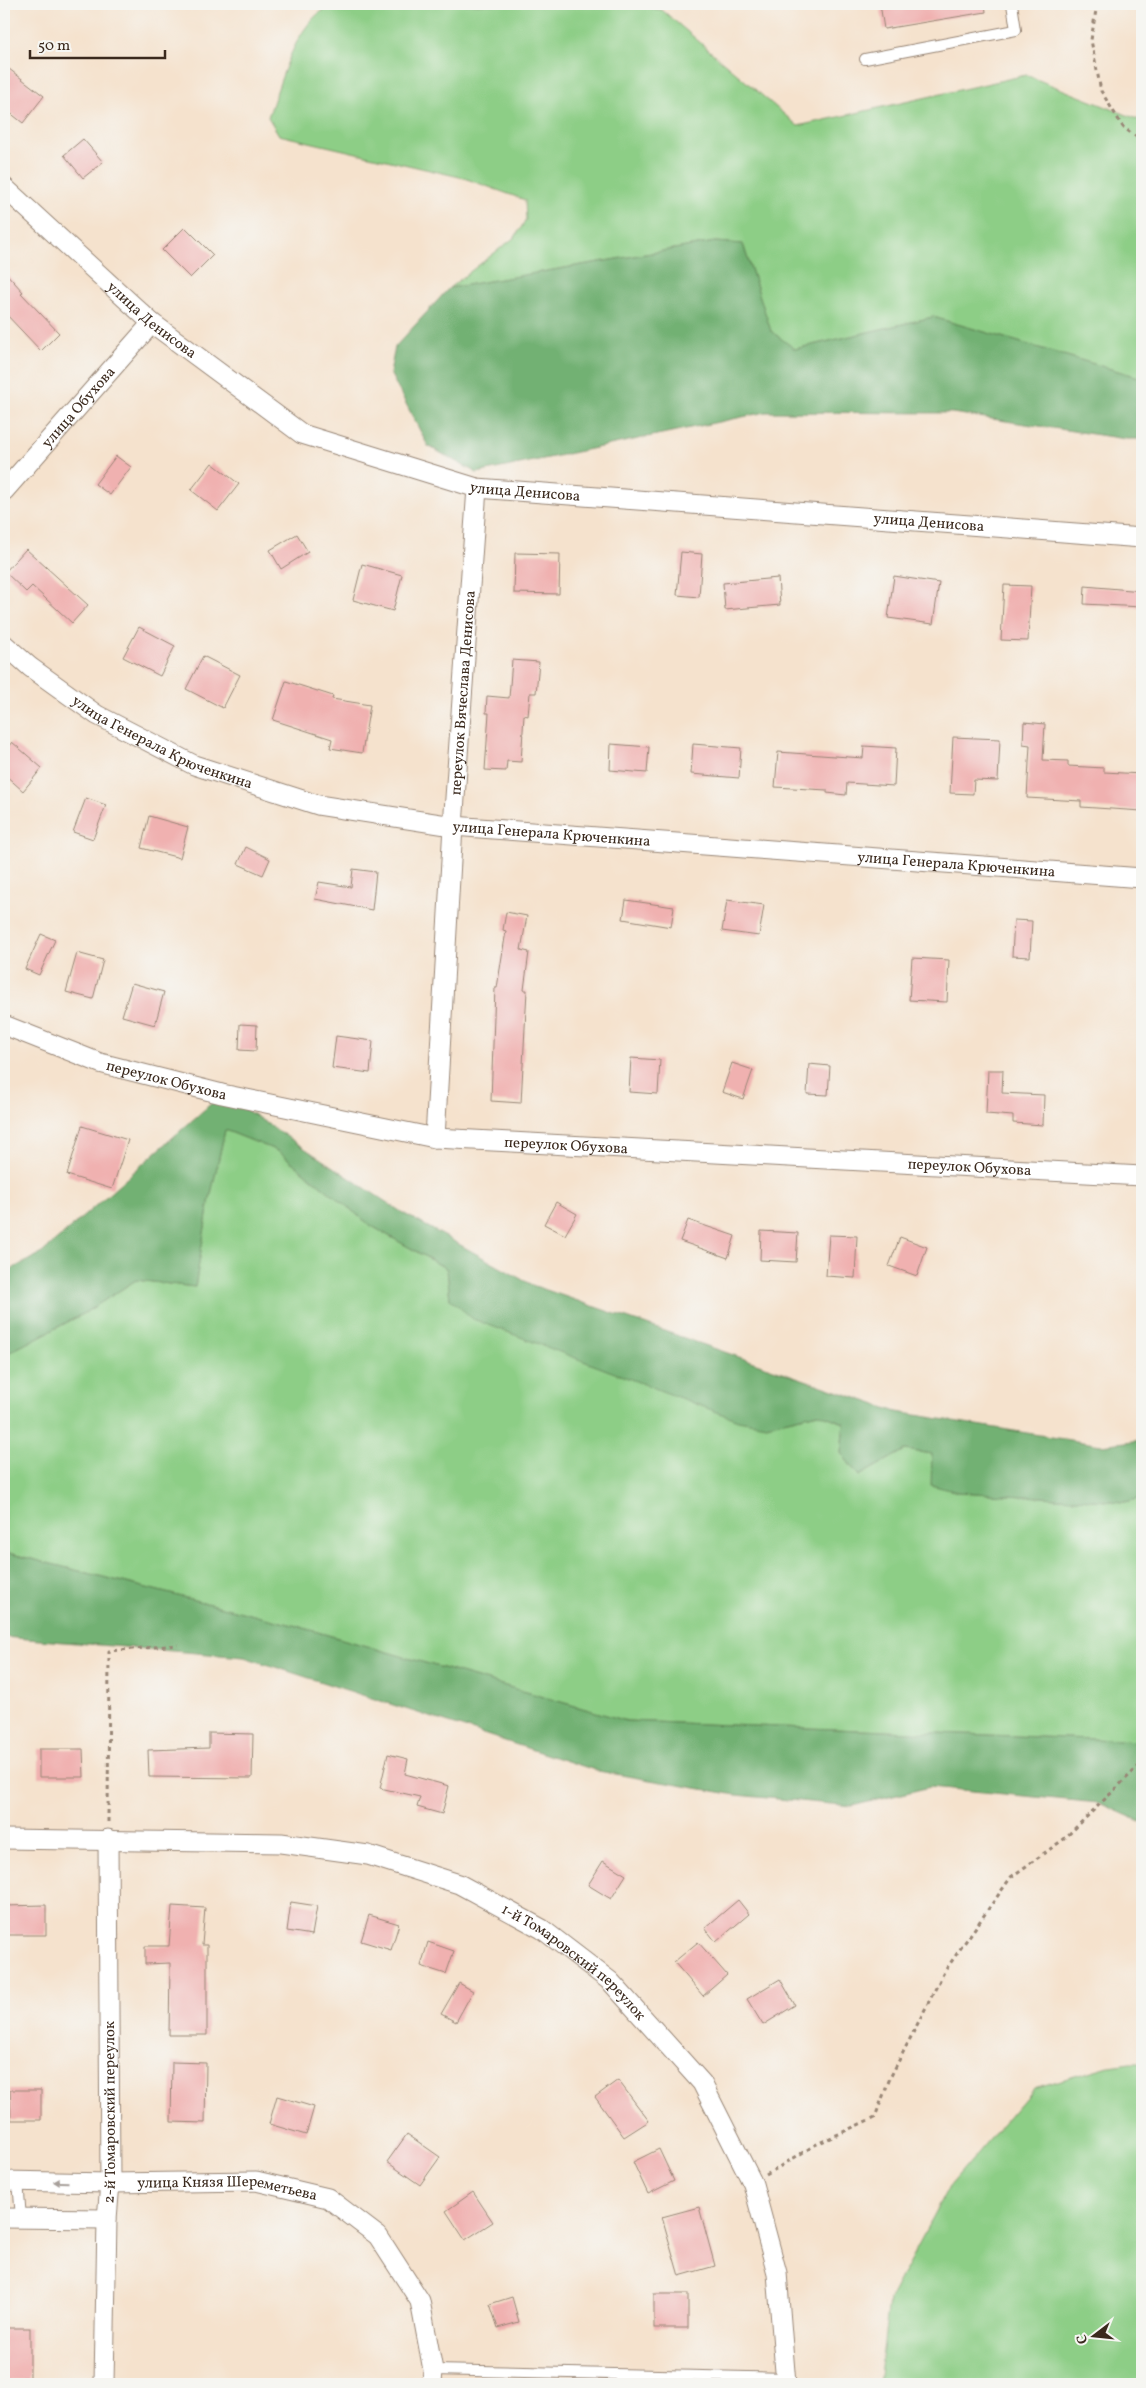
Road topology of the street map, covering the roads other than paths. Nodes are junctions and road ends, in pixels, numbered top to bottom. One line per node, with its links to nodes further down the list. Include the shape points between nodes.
1 (1012, 4): 2 (lane, via 1016,30)
2 (865, 59)
3 (4, 186): 4 (street, улица Денисова)
4 (152, 323): 5 (street, улица Денисова, via 302,434); 6 (street, улица Обухова)
5 (477, 488): 7 (street, улица Денисова); 9 (street, переулок Вячеслава Денисова)
6 (4, 491)
7 (1142, 538)
8 (4, 644): 9 (street, улица Генерала Крюченкина, via 30,668 96,715 194,765 318,805)
9 (453, 826): 10 (street, улица Генерала Крюченкина); 12 (street, переулок Вячеслава Денисова)
10 (1142, 878)
11 (4, 1025): 12 (street, переулок Обухова, via 100,1063 222,1094)
12 (435, 1138): 13 (street, переулок Обухова)
13 (1142, 1176)
14 (4, 1839): 15 (street, 1-й Томаровский переулок)
15 (108, 1839): 17 (street, 2-й Томаровский переулок); 21 (street, 1-й Томаровский переулок, via 281,1843 368,1855 459,1884 542,1930 610,1981 702,2083 753,2184 777,2273)
16 (11, 2181): 17 (street, улица Князя Шереметьева, one-way to 16); 18 (lane)
17 (110, 2183): 19 (street, 2-й Томаровский переулок); 20 (street, улица Князя Шереметьева, via 256,2180 328,2198 378,2236 420,2301)
18 (12, 2218): 19 (street)
19 (107, 2219): 22 (street, 2-й Томаровский переулок)
20 (432, 2377): 21 (lane)
21 (787, 2381)
22 (104, 2384)

